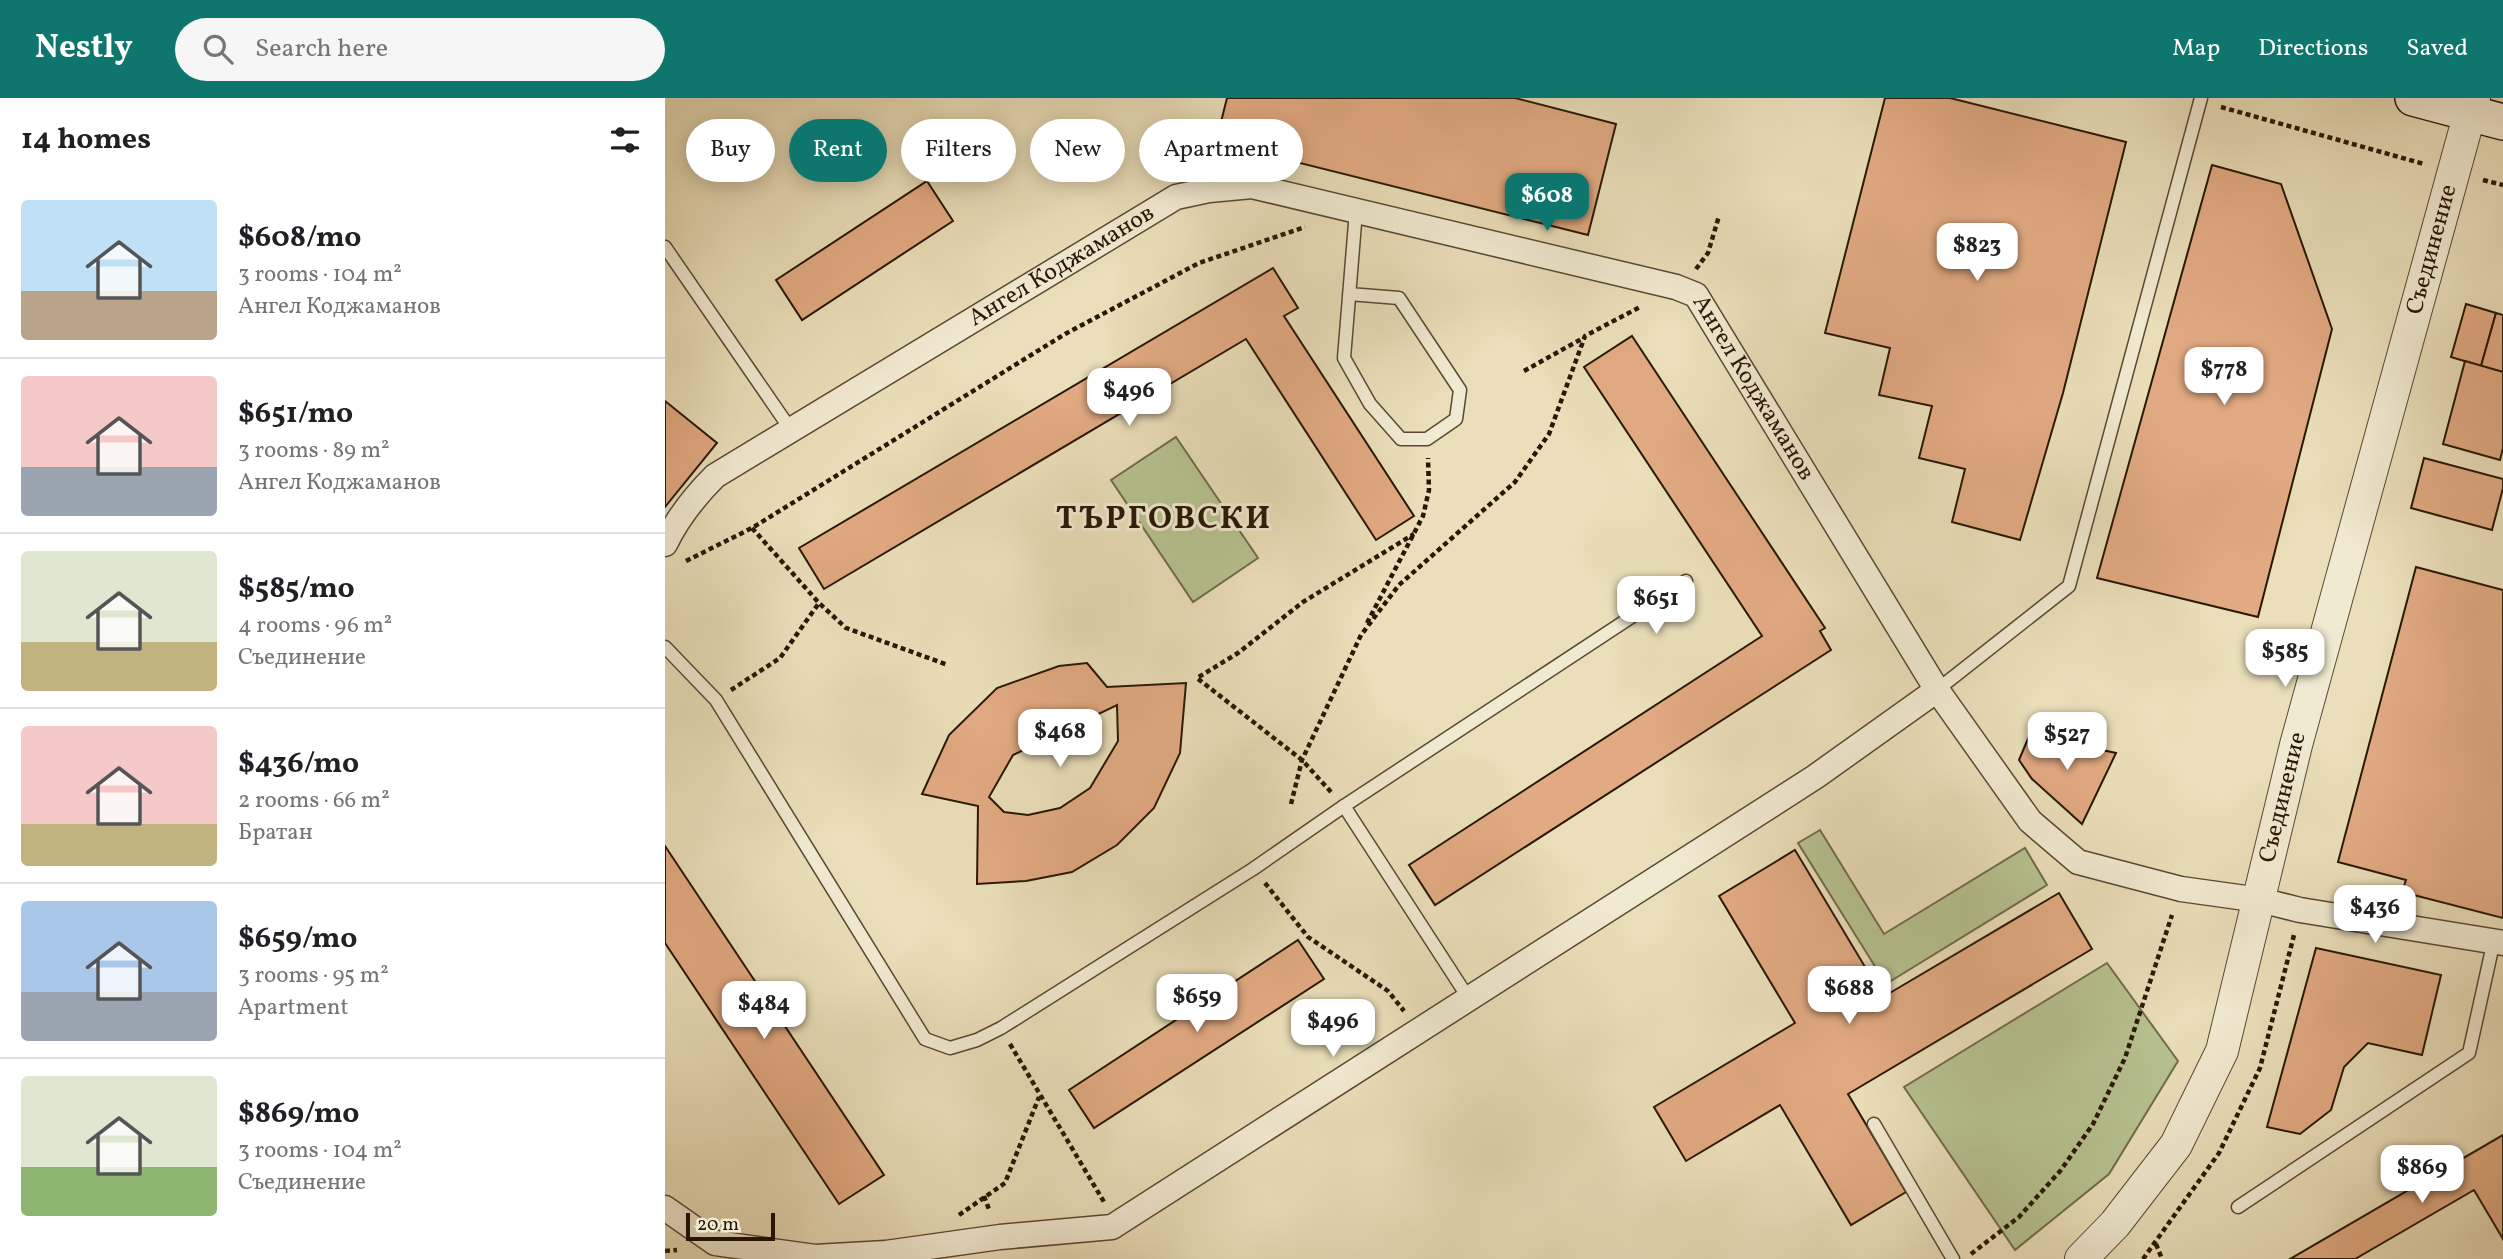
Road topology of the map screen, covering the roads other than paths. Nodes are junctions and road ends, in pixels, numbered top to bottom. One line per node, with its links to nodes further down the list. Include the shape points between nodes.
1 (2413, 98): 3 (main road)
2 (2201, 99): 11 (lane, via 2069,586)
3 (2483, 111): 13 (street, Съединение, via 2454,172 2296,746)
4 (1356, 211): 6 (lane); 7 (street, Ангел Коджаманов, via 1252,186 1177,197); 11 (street, Ангел Коджаманов, via 1696,295)
5 (665, 247): 7 (lane)
6 (1349, 293): 6 (lane, via 1344,358 1370,404 1401,439 1427,439 1456,419 1460,390 1399,298)
7 (791, 430): 8 (street, Ангел Коджаманов, via 715,476 692,499)
8 (665, 544)
9 (1686, 581): 12 (lane)
10 (665, 647): 12 (lane, via 716,700 925,1039 950,1048 1001,1028)
11 (1937, 690): 13 (street, Ангел Коджаманов, via 2030,821 2078,862 2181,889); 15 (street, via 1815,778)
12 (1344, 806): 15 (lane)
13 (2260, 900): 14 (street, Ангел Коджаманов); 21 (street, Съединение, via 2222,1051 2176,1145 2115,1224)
14 (2498, 941): 17 (lane, via 2469,1053)
15 (1469, 999): 19 (street, via 1112,1227 1000,1237)
16 (1874, 1124): 20 (lane)
17 (2238, 1207)
18 (665, 1208): 19 (street, via 715,1243 815,1258)
19 (888, 1256)
20 (1953, 1259)
21 (2081, 1259)

